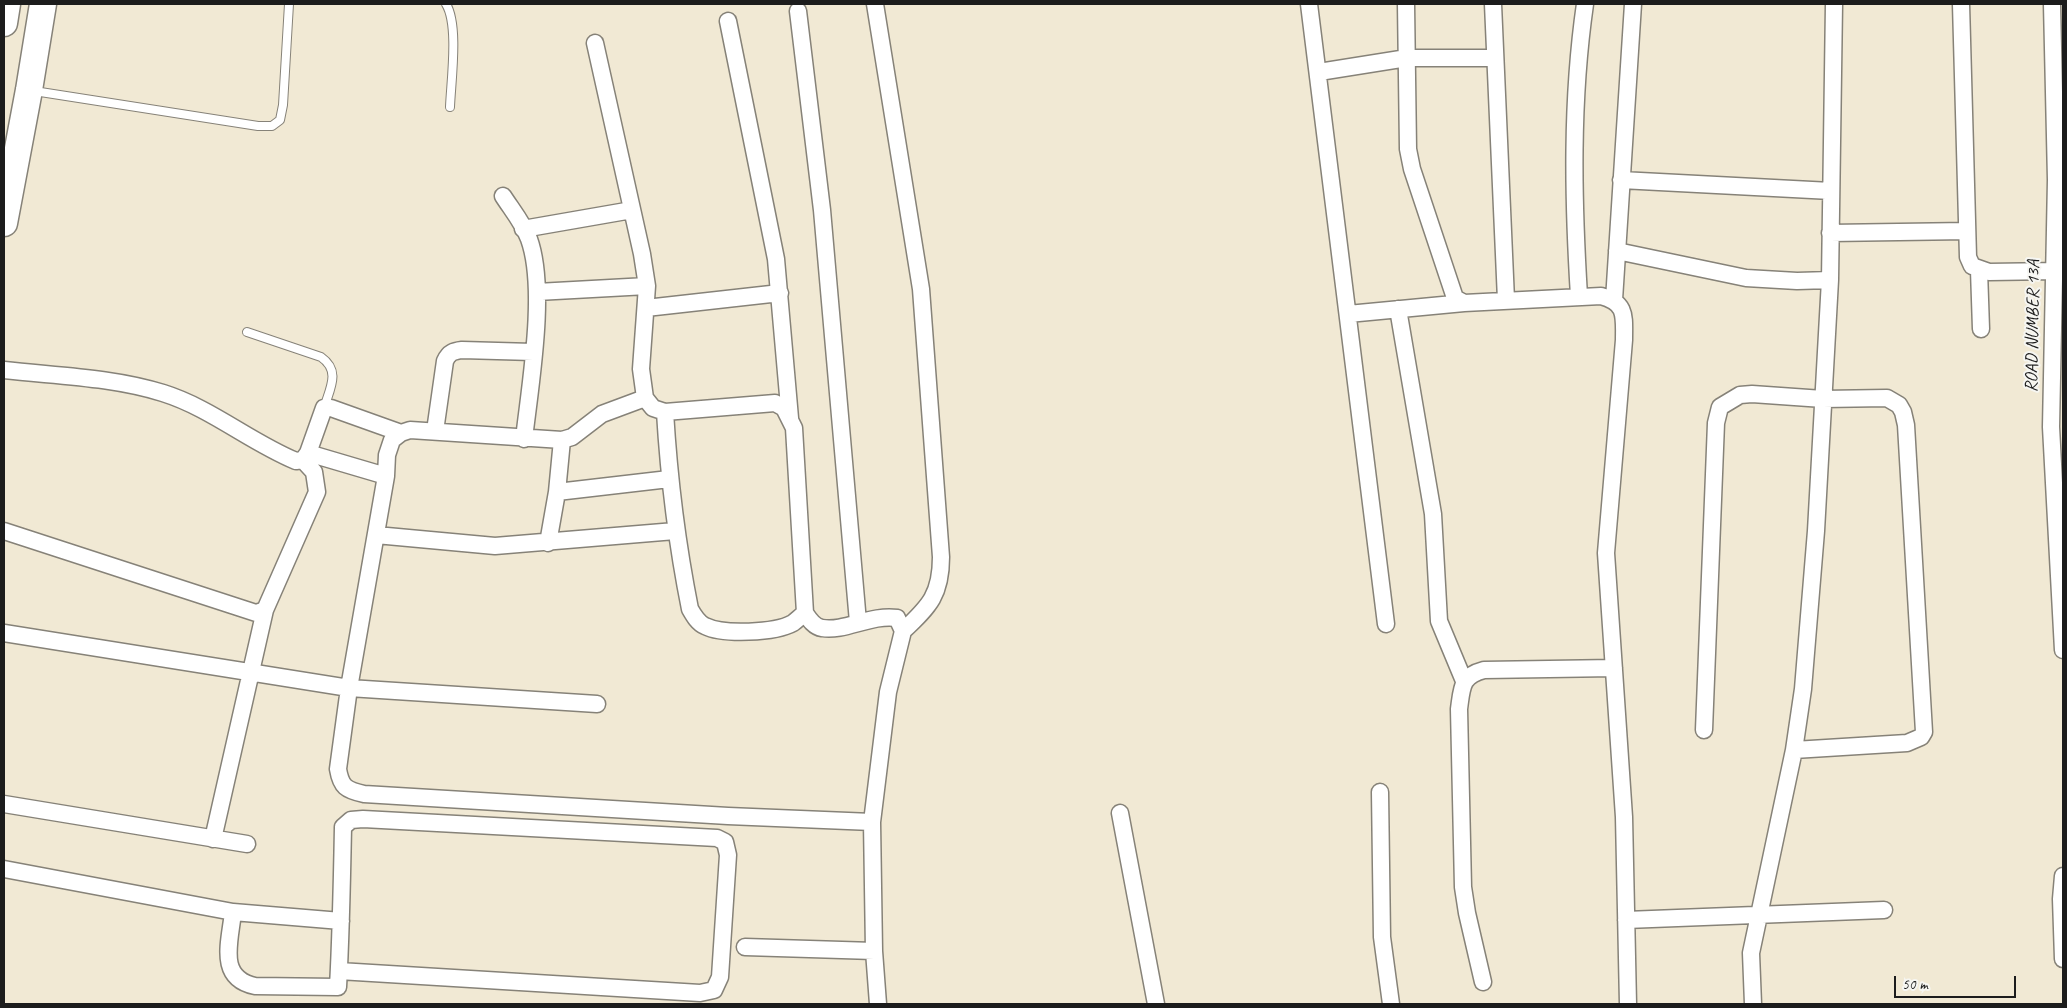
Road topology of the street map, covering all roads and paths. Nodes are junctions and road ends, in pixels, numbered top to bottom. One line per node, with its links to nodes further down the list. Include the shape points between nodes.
1 (7, 4): 16 (highway)
2 (43, 4): 22 (highway)
3 (289, 4): 22 (lane, via 283,105 280,120 272,126)
4 (446, 4): 23 (lane, via 450,11 452,34)
5 (874, 4): 74 (street, via 922,297 941,557 937,591 923,612)
6 (1309, 4): 21 (street)
7 (1406, 4): 19 (street)
8 (1493, 4): 20 (street)
9 (1585, 4): 41 (street, via 1578,70 1573,184)
10 (1633, 4): 25 (street)
11 (1834, 4): 27 (street)
12 (1961, 4): 32 (street)
13 (2052, 4): 18 (street, ROAD NUMBER 13A)
14 (798, 11): 72 (street, via 822,210)
15 (728, 21): 40 (street, via 776,258)
16 (4, 23)
17 (595, 43): 29 (street)
18 (2058, 49): 26 (street, ROAD NUMBER 13A)
19 (1407, 58): 20 (street); 21 (street); 44 (street, via 1406,130 1412,169 1455,298)
20 (1494, 58): 42 (street)
21 (1318, 72): 47 (street)
22 (30, 90): 24 (highway)
23 (450, 107)
24 (11, 147): 30 (highway)
25 (1621, 180): 27 (street); 34 (street)
26 (2060, 180): 36 (street, ROAD NUMBER 13A)
27 (1831, 191): 33 (street)
28 (503, 196): 31 (street)
29 (632, 210): 31 (street); 38 (street)
30 (4, 223)
31 (523, 228): 39 (street, via 529,240)
32 (1967, 231): 33 (street); 35 (street, via 1968,256 1972,266)
33 (1830, 234): 37 (street)
34 (1617, 251): 37 (street, via 1746,278); 43 (street)
35 (1979, 270): 36 (street); 48 (street)
36 (2055, 272): 57 (street, ROAD NUMBER 13A)
37 (1830, 280): 53 (street)
38 (647, 286): 39 (street); 45 (street)
39 (537, 292): 50 (street)
40 (780, 293): 45 (street); 56 (street)
41 (1579, 296): 42 (street); 43 (street)
42 (1506, 300): 44 (street)
43 (1614, 300): 77 (street, via 1622,308 1624,340 1606,553)
44 (1464, 303): 46 (street)
45 (646, 308): 52 (street, via 641,369)
46 (1398, 309): 47 (street); 79 (street, via 1433,514 1439,621)
47 (1348, 314): 73 (street)
48 (1981, 329)
49 (247, 332): 54 (lane, via 321,357 331,364 333,373)
50 (533, 352): 58 (street, via 462,350 448,355); 60 (street)
51 (4, 370): 62 (street, via 129,384 164,394 206,412 286,457 296,461)
52 (645, 398): 55 (street, via 652,408); 61 (street, via 602,414 572,437)
53 (1823, 399): 82 (street, via 1752,394 1740,395 1720,406 1716,423); 83 (street, via 1803,689); 83 (street, via 1887,398 1903,412 1925,723 1922,737 1916,741)
54 (324, 408): 59 (street); 62 (street)
55 (665, 412): 56 (street, via 775,404 784,408); 64 (street)
56 (790, 418): 71 (street, via 794,428)
57 (2057, 427): 76 (street, ROAD NUMBER 13A)
58 (435, 431): 59 (street); 60 (street)
59 (401, 433): 63 (street, via 392,440)
60 (524, 439): 61 (street)
61 (562, 440): 65 (street)
62 (306, 457): 63 (street); 70 (street, via 314,472 317,492)
63 (386, 476): 68 (street)
64 (669, 479): 65 (street); 67 (street)
65 (557, 492): 69 (street)
66 (4, 531): 70 (street, via 245,610 256,613)
67 (676, 531): 69 (street); 71 (street, via 690,609 695,619 705,626 766,630 793,623)
68 (376, 535): 69 (street, via 494,546); 80 (street)
69 (548, 543)
70 (264, 610): 78 (street)
71 (805, 613): 72 (street, via 821,628)
72 (858, 622): 74 (street, via 884,616 897,618)
73 (1386, 624)
74 (903, 631): 87 (street, via 888,692)
75 (4, 633): 78 (street)
76 (2063, 650)
77 (1614, 668): 79 (street, via 1484,670 1471,674); 95 (street, via 1624,817)
78 (252, 672): 80 (street); 88 (street)
79 (1464, 681): 101 (street, via 1459,708 1463,879 1466,913)
80 (349, 688): 81 (street); 87 (street, via 338,769 340,782 350,791)
81 (597, 704)
82 (1704, 730)
83 (1794, 750): 94 (street)
84 (1380, 792): 104 (street, via 1382,937)
85 (4, 804): 88 (street)
86 (1120, 813): 103 (street)
87 (872, 822): 98 (street)
88 (213, 838): 89 (street)
89 (247, 844)
90 (4, 869): 93 (street)
91 (2063, 876): 99 (street)
92 (1884, 910): 94 (street)
93 (233, 912): 96 (street); 100 (street, via 228,957 232,974 241,983 338,987)
94 (1758, 914): 95 (street); 106 (street, via 1751,952)
95 (1626, 920): 105 (street)
96 (342, 921): 100 (street); 100 (street, via 343,827 351,820 717,838 725,842 728,855 720,977 714,990 700,993)
97 (745, 947): 98 (street)
98 (874, 951): 102 (street)
99 (2063, 959)
100 (339, 971)
101 (1483, 982)
102 (878, 1004)
103 (1156, 1004)
104 (1391, 1004)
105 (1628, 1004)
106 (1753, 1004)

